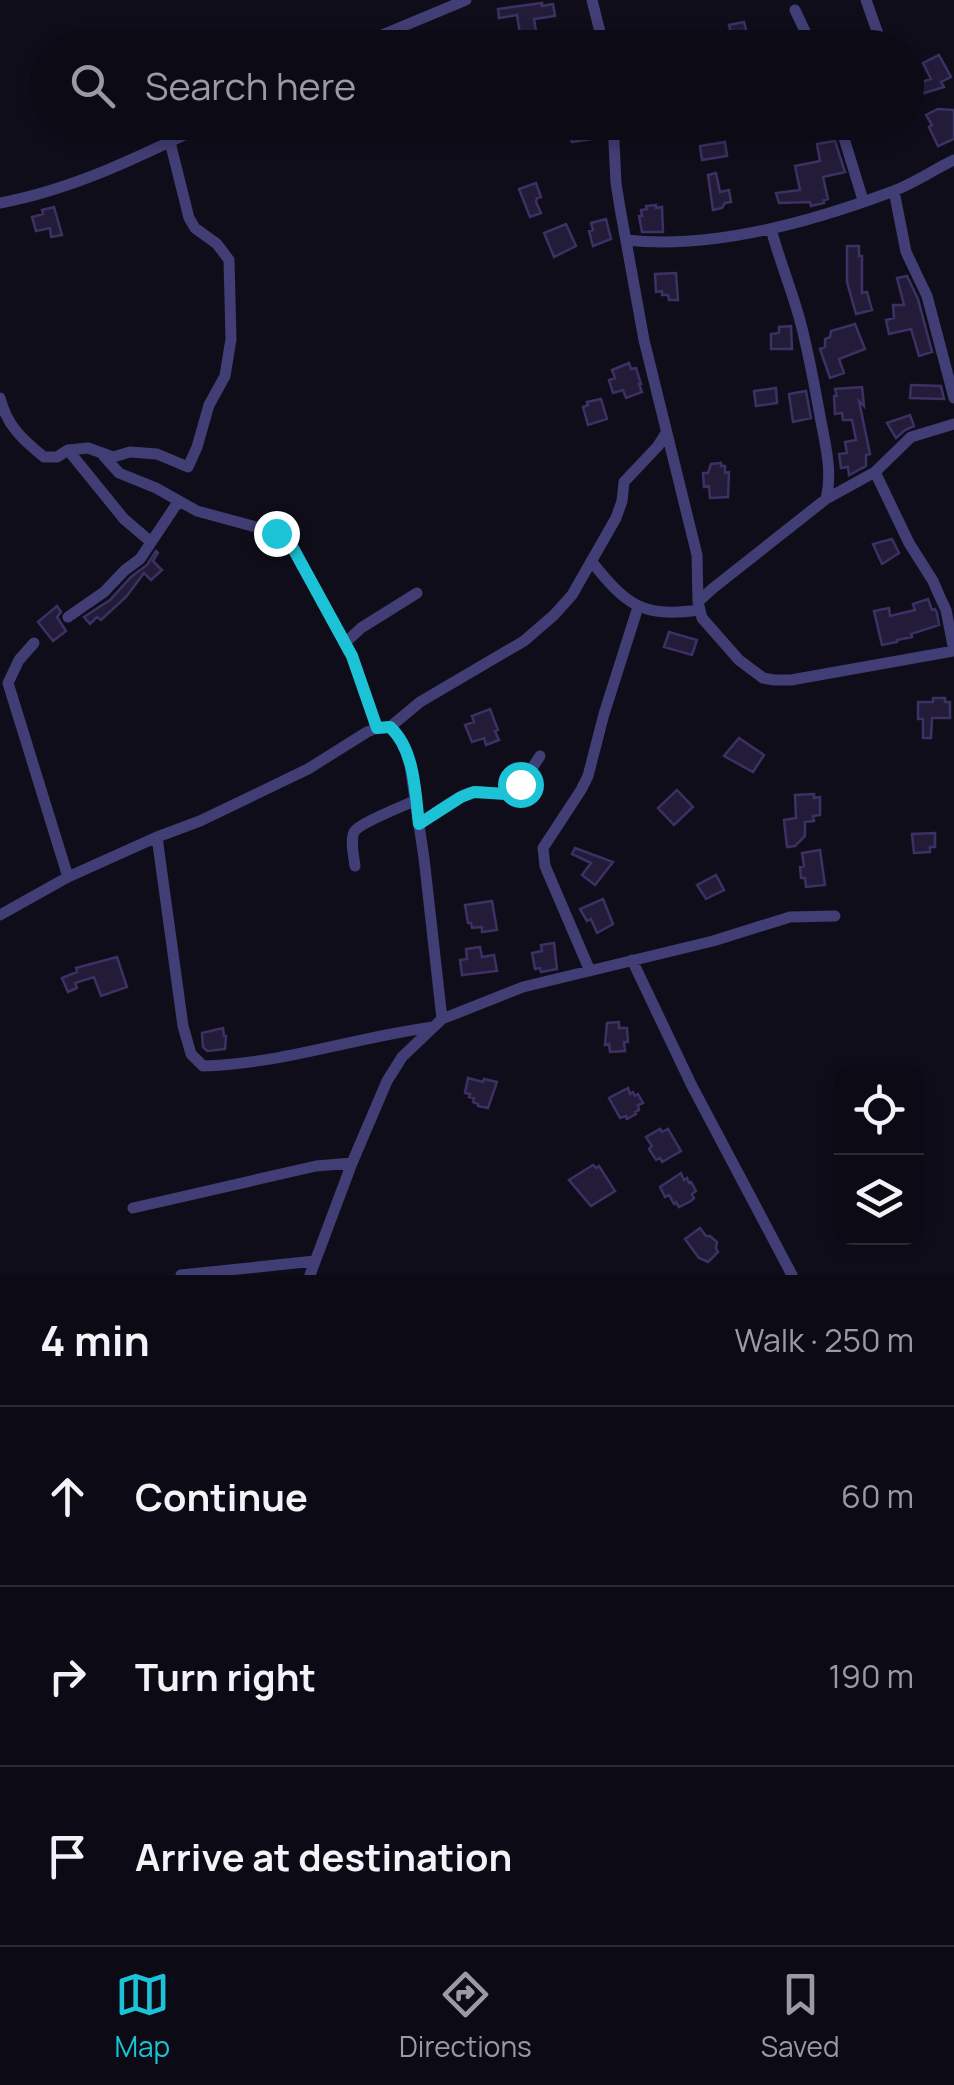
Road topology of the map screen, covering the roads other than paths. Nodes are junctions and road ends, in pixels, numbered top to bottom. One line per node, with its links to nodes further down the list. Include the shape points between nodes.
1 (466, 0): 5 (street)
2 (592, 0): 6 (street)
3 (866, 0): 8 (street)
4 (795, 10): 7 (street)
5 (394, 30)
6 (600, 30)
7 (804, 30)
8 (877, 30)
9 (174, 140): 12 (street)
10 (614, 140): 18 (street)
11 (845, 140): 15 (street)
12 (170, 142): 16 (street, via 54,190); 24 (street, via 189,218 229,260 225,376 188,467 157,454)
13 (954, 160): 14 (street)
14 (894, 191): 15 (street); 19 (street, via 906,252 923,284)
15 (863, 200): 17 (street)
16 (0, 203)
17 (770, 229): 18 (street, via 655,244); 26 (street, via 818,403 829,465)
18 (626, 240): 22 (street)
19 (954, 398)
20 (1, 405): 23 (street, via 16,432 44,457)
21 (954, 424): 25 (street, via 912,437)
22 (666, 433): 29 (street, via 624,482 616,518); 31 (street, via 697,556)
23 (68, 450): 24 (street); 28 (street)
24 (100, 451): 27 (street, via 119,473)
25 (876, 472): 26 (street); 31 (street, via 946,610 954,651 774,680 739,660)
26 (826, 499): 31 (street)
27 (178, 502): 28 (street); 35 (street, via 283,537)
28 (151, 542): 33 (street, via 104,592)
29 (591, 561): 32 (street); 37 (street, via 572,595 539,630)
30 (417, 594): 35 (street)
31 (698, 606): 32 (street, via 666,612)
32 (638, 607): 47 (street, via 588,776 543,848)
33 (68, 617)
34 (34, 643): 36 (street)
35 (345, 644): 37 (street)
36 (4, 685): 43 (street)
37 (384, 727): 39 (street, via 406,750); 41 (street)
38 (540, 756): 40 (street, via 510,792 474,792)
39 (416, 800): 40 (street); 42 (street, via 356,829)
40 (419, 824): 48 (street)
41 (158, 837): 43 (street); 48 (street, via 183,1026 192,1054 204,1066 270,1060)
42 (355, 866)
43 (68, 877): 44 (street)
44 (0, 915)
45 (835, 916): 46 (street, via 790,917)
46 (632, 960): 47 (street); 54 (street)
47 (590, 970): 48 (street, via 524,987)
48 (438, 1023): 49 (street, via 386,1082)
49 (352, 1163): 50 (street); 51 (street)
50 (132, 1208)
51 (315, 1261): 52 (street); 53 (street)
52 (181, 1275)
53 (310, 1275)
54 (792, 1275)

